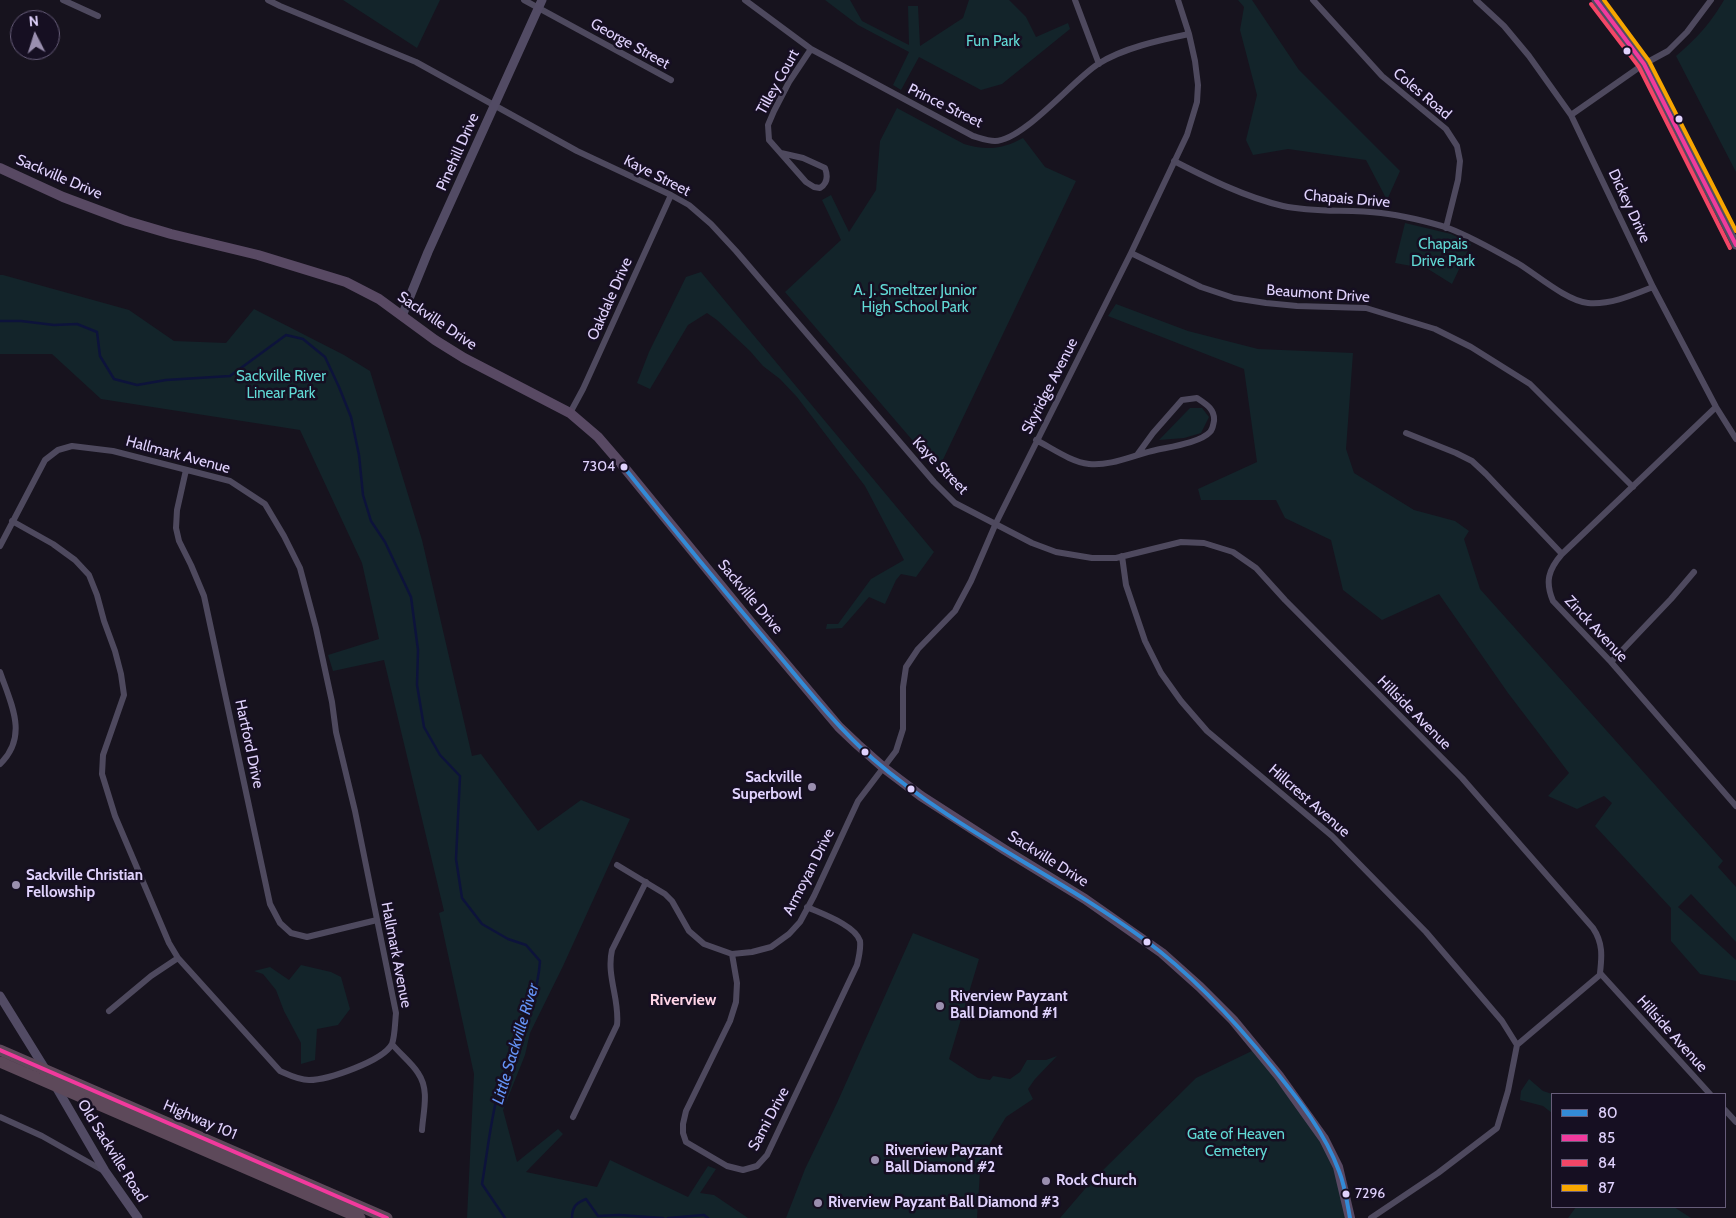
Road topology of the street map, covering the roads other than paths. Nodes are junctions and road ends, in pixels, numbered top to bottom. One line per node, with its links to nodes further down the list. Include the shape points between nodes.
1 (63, 0): 12 (street)
2 (268, 0): 18 (street, Kaye Street, via 416,62)
3 (524, 0): 11 (street, George Street)
4 (746, 0): 14 (street, Prince Street)
5 (1075, 0): 15 (street)
6 (1178, 0): 13 (street, Skyridge Avenue)
7 (1313, 0): 24 (street, Coles Road, via 1382,76 1446,129 1456,146 1460,161 1458,180)
8 (1476, 0): 19 (street, Dickey Drive, via 1529,56)
9 (1596, 0): 16 (street)
10 (1711, 0): 16 (street, via 1668,51)
11 (540, 4): 17 (street, George Street); 18 (street, Pinehill Drive)
12 (98, 16)
13 (1189, 34): 15 (street, Prince Street, via 1144,45); 21 (street, Skyridge Avenue, via 1198,85 1197,102 1187,135)
14 (811, 49): 15 (street, Prince Street, via 973,136 995,141 1008,138 1024,128); 20 (street, Tilley Court, via 789,82 768,125 768,140)
15 (1098, 64)
16 (1644, 64): 19 (street); 25 (street)
17 (671, 80)
18 (494, 106): 23 (street, Kaye Street, via 577,151); 28 (street, Pinehill Drive)
19 (1571, 115): 27 (street, Dickey Drive)
20 (781, 153): 20 (street, Tilley Court, via 825,168 825,184 820,188 806,182)
21 (1174, 161): 24 (street, Chapais Drive, via 1208,179 1284,206 1383,213); 26 (street, Skyridge Avenue)
22 (0, 168): 28 (main road, Sackville Drive, via 127,221 346,282 379,299)
23 (671, 195): 30 (street, Oakdale Drive); 38 (street, Kaye Street, via 712,224 948,496 955,503)
24 (1446, 228): 27 (street, Chapais Drive, via 1477,241 1574,299 1587,303 1631,297)
25 (1736, 245)
26 (1131, 253): 33 (street, Skyridge Avenue); 36 (street, Beaumont Drive, via 1201,287 1234,298 1297,306 1366,308 1435,329 1530,384)
27 (1653, 287): 29 (street, Dickey Drive)
28 (402, 316): 30 (main road, Sackville Drive, via 464,358)
29 (1716, 408): 32 (street, Dickey Drive); 36 (street, Zinck Avenue)
30 (570, 413): 46 (main road, Sackville Drive, via 598,437 623,466 839,728)
31 (1406, 433): 40 (street, via 1472,461)
32 (1736, 439)
33 (1036, 440): 34 (street, via 1087,464 1104,464); 38 (street, Skyridge Avenue)
34 (1137, 455): 34 (street, via 1182,400 1197,398 1211,407 1214,418 1208,434)
35 (186, 470): 37 (street, Hallmark Avenue, via 96,448 72,446 58,450 45,460); 51 (street, Hallmark Avenue, via 230,481 265,504 300,568 323,658); 51 (street, Hartford Drive, via 177,510 177,534 204,596 270,904 280,923 291,934 307,937)
36 (1633, 486): 40 (street, Zinck Avenue)
37 (12, 521): 39 (street, Hallmark Avenue); 53 (street, via 75,560 89,576 97,595 115,651 124,695 103,755 102,774 115,816)
38 (996, 523): 41 (street, Hillside Avenue, via 1056,552 1092,558); 46 (street, Skyridge Avenue, via 955,611 918,649 906,667 903,729 896,751)
39 (0, 546)
40 (1562, 554): 43 (street, Zinck Avenue, via 1553,564 1548,580 1553,601)
41 (1122, 556): 54 (street, Hillside Avenue, via 1181,542 1204,543 1233,552 1256,568 1462,778 1593,928 1602,945); 58 (street, Hillcrest Avenue, via 1126,585 1145,641 1161,673 1181,701 1207,730 1332,836 1433,940 1496,1014)
42 (1694, 572): 43 (street)
43 (1611, 662): 47 (street, Zinck Avenue)
44 (0, 672): 45 (street, via 17,731 14,745)
45 (0, 764)
46 (884, 768): 50 (street, Armoyan Drive, via 858,801); 71 (main road, Sackville Drive, via 921,796 1120,923 1200,987 1258,1048 1324,1139 1338,1167)
47 (1736, 806)
48 (617, 865): 49 (street, Armoyan Drive)
49 (646, 882): 52 (street, Armoyan Drive, via 665,894 689,931 704,944); 64 (street, via 610,958 617,1025)
50 (808, 907): 52 (street, Armoyan Drive, via 789,934 771,947); 52 (street, Sami Drive, via 851,929 859,940 857,965 767,1156 757,1166 743,1170 727,1166 686,1142 683,1133 686,1111 736,1002 737,983)
51 (378, 920): 57 (street, Hallmark Avenue, via 396,1013)
52 (732, 954)
53 (178, 958): 56 (street); 57 (street, via 265,1056 280,1071 293,1077 309,1080 328,1077 371,1061)
54 (1601, 974): 58 (street); 61 (street, Hillside Avenue)
55 (0, 996): 67 (street, Old Sackville Road)
56 (109, 1011)
57 (392, 1044): 66 (street, via 423,1082 426,1094)
58 (1517, 1046): 72 (street, via 1496,1128)
59 (0, 1050): 70 (highway, Highway 101)
60 (0, 1062): 69 (highway, Highway 101)
61 (1709, 1093)
62 (1726, 1111): 65 (street)
63 (0, 1117): 67 (street, via 42,1136)
64 (573, 1117)
65 (1736, 1122)
66 (422, 1130)
67 (105, 1172): 68 (street, Old Sackville Road)
68 (138, 1218)
69 (360, 1218)
70 (387, 1218)
71 (1350, 1218)
72 (1372, 1218)

